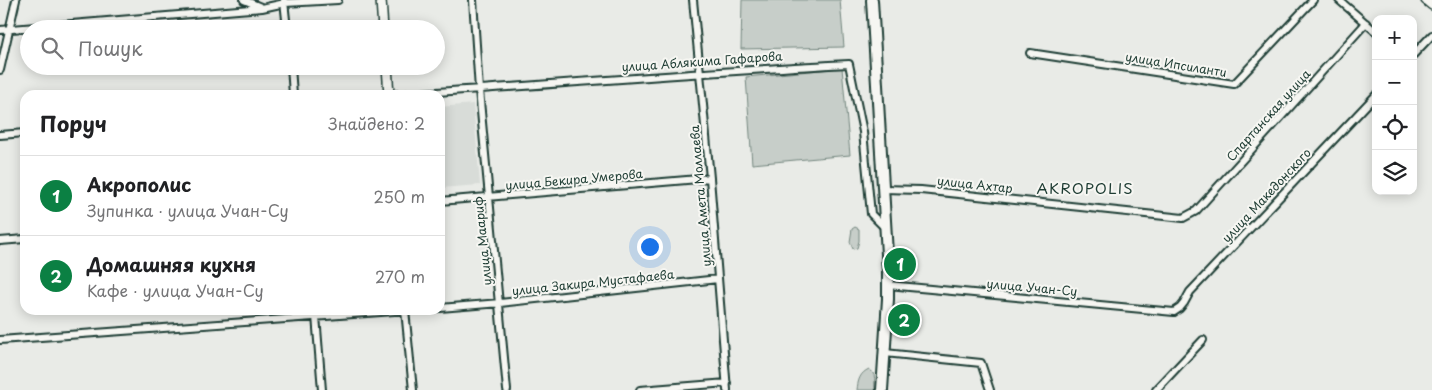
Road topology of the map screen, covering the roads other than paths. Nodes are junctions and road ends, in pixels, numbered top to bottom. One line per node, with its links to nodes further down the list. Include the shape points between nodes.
1 (16, 0): 21 (street)
2 (244, 0): 13 (street)
3 (338, 0): 11 (street)
4 (381, 0): 16 (street)
5 (473, 0): 31 (street, улица Маариф)
6 (693, 0): 26 (street, улица Амета Моллаева)
7 (872, 0): 37 (main road)
8 (1313, 0): 24 (street, улица Ипсиланти, via 1234,84)
9 (1338, 0): 17 (street)
10 (1426, 0): 12 (street)
11 (285, 2): 13 (street); 15 (street)
12 (1432, 5)
13 (262, 8): 14 (street)
14 (123, 20)
15 (286, 20)
16 (382, 20)
17 (1366, 23): 18 (street); 40 (street, Спартанская улица, via 1196,211)
18 (1372, 28)
19 (20, 29): 21 (street)
20 (0, 30): 21 (street)
21 (8, 30): 25 (street)
22 (1432, 34): 23 (street)
23 (1417, 51)
24 (1030, 53)
25 (0, 70)
26 (699, 72): 31 (street, улица Аблякима Гафарова); 36 (street, улица Амета Моллаева); 41 (street, улица Аблякима Гафарова, via 848,64 863,132 871,214)
27 (292, 75): 29 (street)
28 (387, 75): 30 (street)
29 (293, 90)
30 (388, 90)
31 (479, 90): 32 (street, улица Аблякима Гафарова); 38 (street, улица Маариф)
32 (445, 92)
33 (1372, 99): 48 (street, улица Македонского)
34 (20, 133): 35 (street)
35 (0, 135)
36 (710, 178): 38 (street, улица Бекира Умерова); 44 (street, улица Амета Моллаева)
37 (883, 190): 40 (street, улица Ахтар, via 921,190); 41 (main road)
38 (488, 198): 39 (street, улица Бекира Умерова); 46 (street, улица Маариф)
39 (445, 201)
40 (1184, 218)
41 (885, 228): 45 (main road)
42 (20, 239): 43 (street)
43 (0, 241)
44 (718, 279): 46 (street, улица Закира Мустафаева); 55 (street, улица Амета Моллаева)
45 (888, 285): 48 (street, улица Учан-Су); 54 (main road)
46 (500, 304): 47 (street, улица Закира Мустафаева); 58 (street, улица Маариф)
47 (445, 308)
48 (1174, 312)
49 (292, 315): 52 (street)
50 (315, 315): 56 (street)
51 (406, 315): 57 (street)
52 (0, 340)
53 (1203, 340): 63 (street)
54 (884, 353): 61 (main road); 62 (street, via 981,363)
55 (727, 382): 59 (street); 60 (street, улица Амета Моллаева)
56 (322, 390)
57 (413, 390)
58 (507, 390)
59 (640, 390)
60 (728, 390)
61 (882, 390)
62 (990, 390)
63 (1156, 390)

